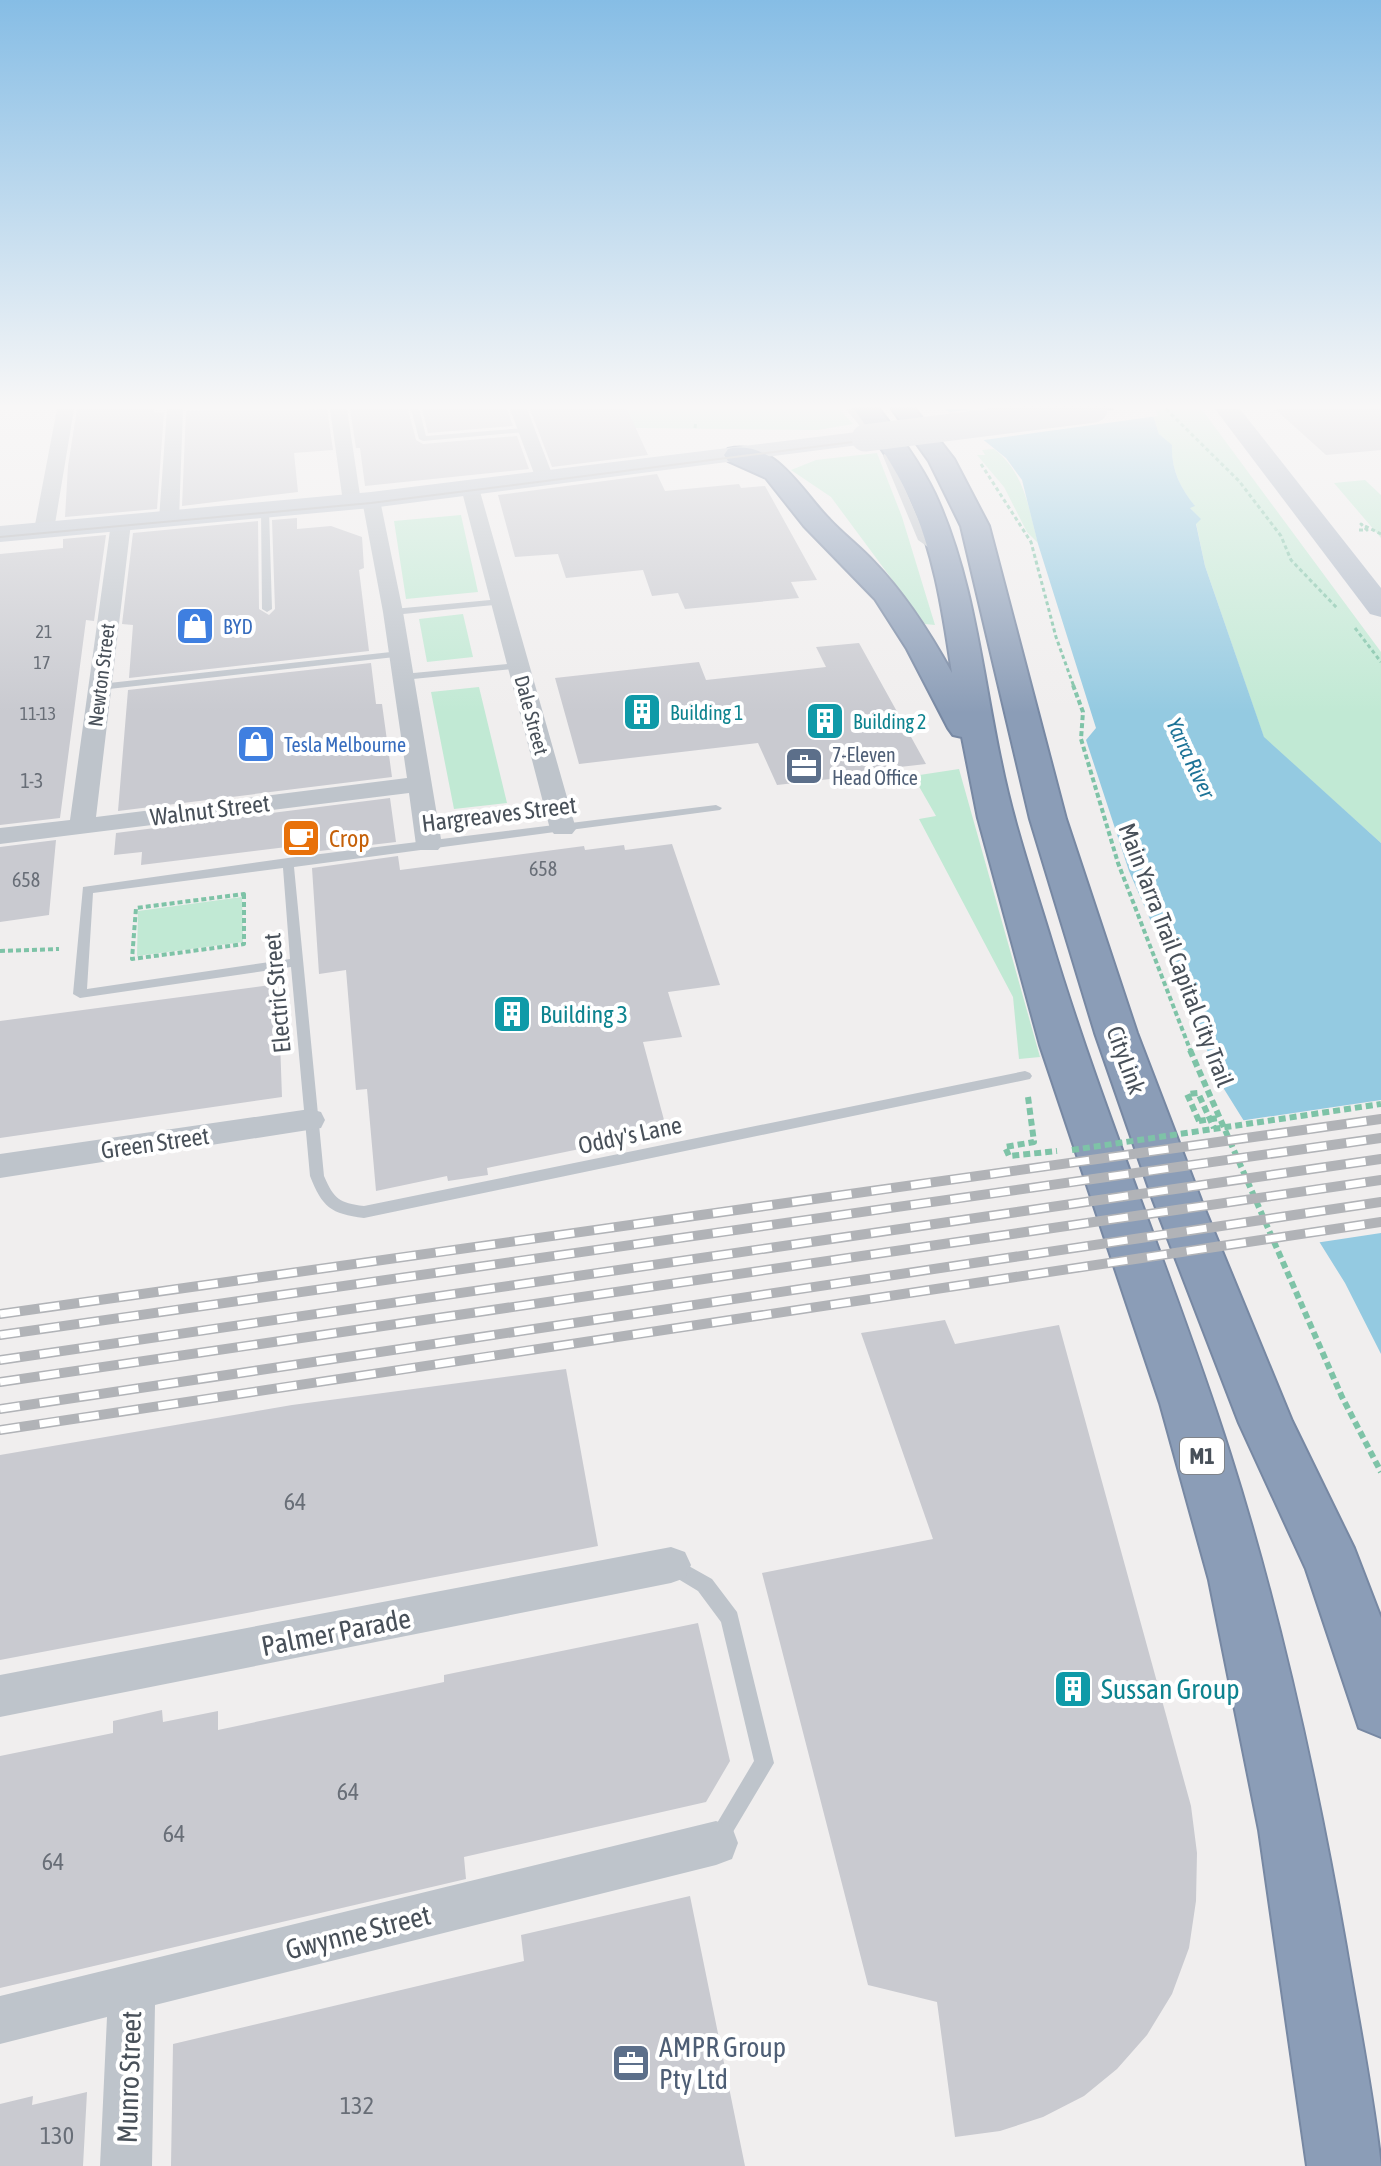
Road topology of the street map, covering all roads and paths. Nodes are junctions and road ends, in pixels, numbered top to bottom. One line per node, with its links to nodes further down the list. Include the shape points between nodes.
1 (48, 510): 15 (street)
2 (169, 510): 13 (street)
3 (265, 510): 13 (main road); 22 (lane)
4 (365, 510): 23 (street)
5 (476, 510): 20 (street, Dale Street)
6 (807, 510): 31 (highway, via 872,577 920,645)
7 (911, 510): 19 (lane, via 923,540)
8 (928, 510): 19 (highway, M1)
9 (967, 510): 52 (highway, CityLink, via 1048,819 1112,1021 1266,1423 1334,1567)
10 (1010, 510): 45 (path, Main Yarra Trail Capital City Trail, via 1031,542 1083,712 1081,739 1118,863)
11 (1261, 510): 24 (path, via 1291,560)
12 (1305, 510): 21 (main road)
13 (169, 519): 14 (main road)
14 (121, 523): 15 (main road); 30 (street, Newton Street)
15 (44, 530): 17 (main road)
16 (1362, 530): 18 (path, via 1367,530 1365,524)
17 (0, 534)
18 (1381, 534)
19 (946, 555): 31 (highway, M1)
20 (501, 602): 23 (lane); 28 (street, Dale Street)
21 (1381, 608)
22 (267, 609)
23 (393, 612): 26 (street)
24 (1344, 615)
25 (1353, 627): 27 (path)
26 (400, 654): 29 (street); 30 (lane)
27 (1381, 662)
28 (518, 666): 29 (lane); 35 (street, Dale Street)
29 (403, 677): 32 (street)
30 (100, 687): 34 (street, Newton Street)
31 (984, 766): 57 (highway, M1, via 1063,1050 1180,1384 1251,1633 1287,1796)
32 (420, 784): 34 (street, Walnut Street); 37 (street)
33 (716, 808): 35 (lane, Hargreaves Street)
34 (82, 826): 36 (street, Walnut Street)
35 (563, 829): 37 (lane, Hargreaves Street)
36 (0, 836)
37 (429, 845): 38 (lane, Hargreaves Street)
38 (288, 862): 39 (lane, Hargreaves Street, via 87,890); 42 (lane, Electric Street)
39 (83, 948): 40 (path); 42 (lane, via 80,994)
40 (0, 951)
41 (132, 959): 41 (path, via 136,908 244,894 244,944)
42 (297, 962): 46 (lane, Electric Street)
43 (1025, 1076): 46 (lane, Oddy's Lane, via 364,1212 338,1209 324,1196); 47 (path, bridge, via 1034,1142 1005,1147 1009,1156)
44 (1381, 1104): 47 (path, bridge)
45 (1218, 1118): 47 (path, bridge, via 1199,1121 1187,1094 1198,1093); 49 (path, Main Yarra Trail Capital City Trail, via 1342,1397)
46 (310, 1120): 48 (street, Green Street)
47 (1214, 1128)
48 (0, 1166)
49 (1381, 1472)
50 (671, 1565): 51 (street, Palmer Parade); 53 (lane, via 705,1585 730,1618 764,1763)
51 (0, 1696)
52 (1381, 1706)
53 (716, 1843): 54 (street, Gwynne Street)
54 (132, 1989): 55 (street, Gwynne Street); 56 (street, Munro Street)
55 (0, 2020)
56 (126, 2166)
57 (1344, 2166)

